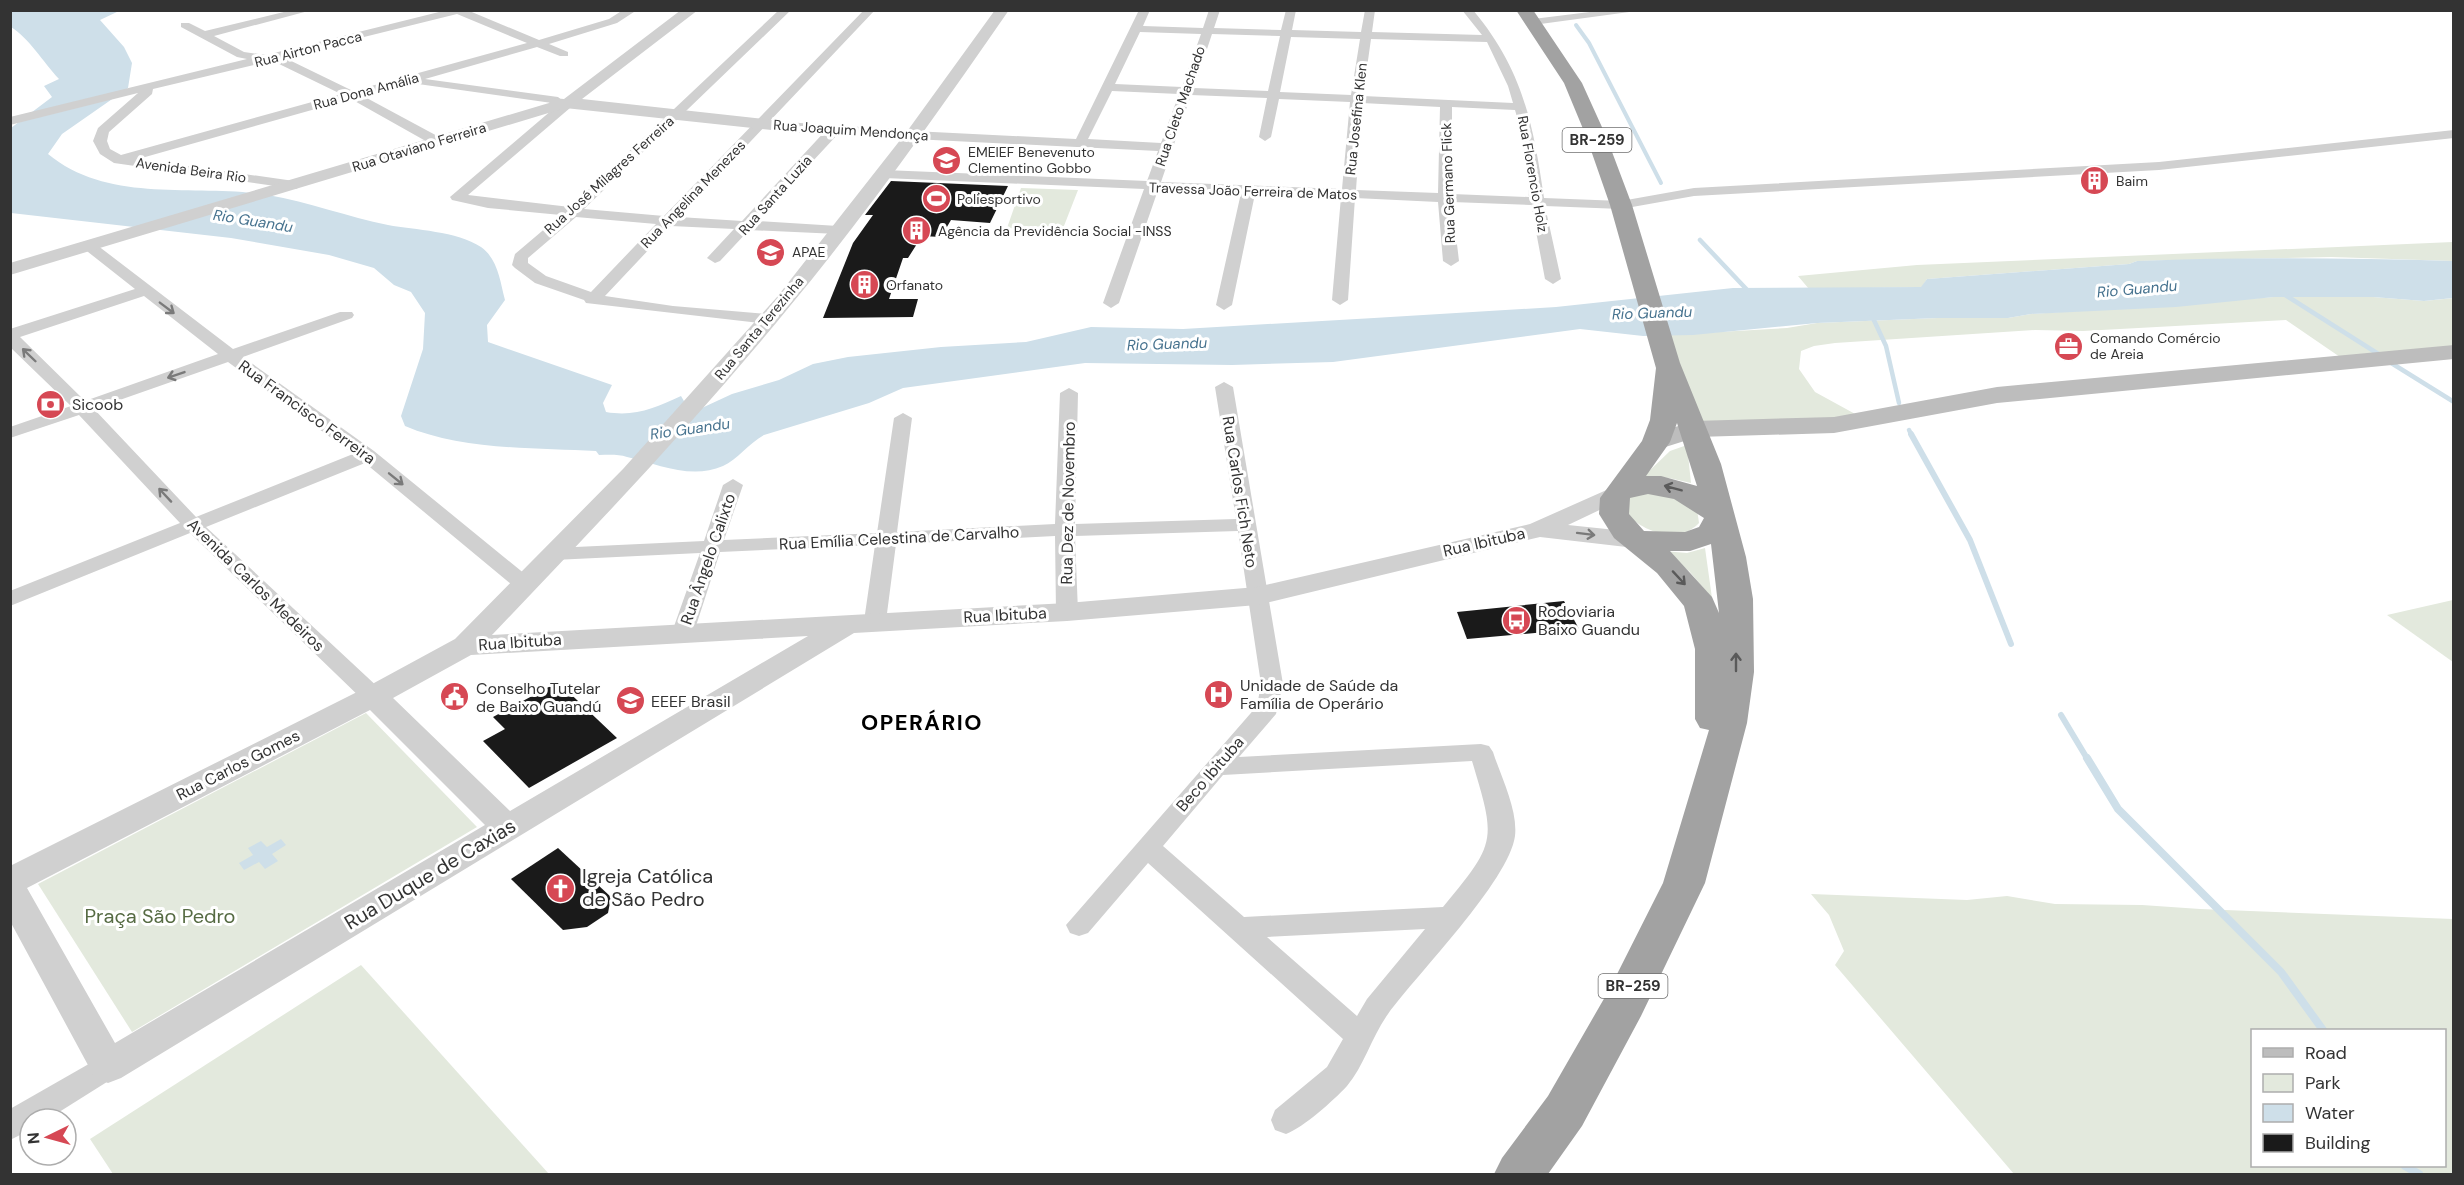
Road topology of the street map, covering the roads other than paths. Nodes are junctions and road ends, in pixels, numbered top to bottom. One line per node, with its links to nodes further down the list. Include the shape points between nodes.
1 (306, 10): 20 (street)
2 (632, 10): 24 (street, Rua Dona Amália, via 613,21)
3 (691, 10): 34 (street, Rua Otaviano Ferreira)
4 (786, 10): 37 (street, Rua José Milagres Ferreira)
5 (870, 10): 39 (street, Rua Angelina Menezes)
6 (1002, 10): 42 (street, Rua Santa Terezinha)
7 (1145, 10): 17 (street)
8 (1215, 10): 18 (street, Rua Cleto Machado)
9 (1291, 10): 19 (street)
10 (1467, 10): 23 (street, Rua Florencio Holz)
11 (1639, 10): 14 (street)
12 (459, 11): 24 (street); 26 (street, Rua Airton Pacca)
13 (1370, 11): 21 (street, Rua Josefina Klen); 22 (street)
14 (1598, 12): 15 (street)
15 (1528, 16): 55 (highway, BR-259, via 1573,83)
16 (185, 25): 20 (street)
17 (1137, 29): 18 (street); 29 (street)
18 (1207, 31): 19 (street); 30 (street, Rua Cleto Machado)
19 (1286, 33): 21 (street); 32 (street)
20 (204, 35): 26 (street, via 241,56)
21 (1366, 36): 22 (street); 33 (street, Rua Josefina Klen)
22 (1398, 37): 23 (street)
23 (1491, 39): 36 (street, Rua Florencio Holz, via 1505,63)
24 (540, 43): 25 (street); 27 (street, Rua Dona Amália)
25 (564, 54)
26 (274, 57): 28 (street, Rua Airton Pacca); 31 (street)
27 (407, 80): 31 (street, Rua Dona Amália); 34 (street, Rua Joaquim Mendonça)
28 (153, 87): 38 (street, Rua Airton Pacca); 47 (street, Avenida Beira Rio, via 103,131 100,141 105,151)
29 (1107, 87): 30 (street); 45 (street)
30 (1184, 92): 32 (street); 46 (street, Rua Cleto Machado)
31 (352, 94): 44 (street); 47 (street, Rua Dona Amália)
32 (1272, 95): 33 (street); 43 (street)
33 (1356, 100): 35 (street); 52 (street, Rua Josefina Klen)
34 (566, 103): 37 (street, Rua Joaquim Mendonça); 44 (street, Rua Otaviano Ferreira); 56 (street, Rua Otaviano Ferreira, via 457,197)
35 (1446, 104): 36 (street); 53 (street, Rua Germano Flick)
36 (1521, 107): 54 (street, Rua Florencio Holz)
37 (678, 113): 39 (street, Rua Joaquim Mendonça); 56 (street, Rua José Milagres Ferreira)
38 (14, 121)
39 (761, 124): 40 (street, Rua Joaquim Mendonça); 57 (street, Rua Angelina Menezes)
40 (833, 131): 42 (street, Rua Joaquim Mendonça); 58 (street, Rua Santa Luzia)
41 (2454, 134): 55 (street, Travessa João Ferreira de Matos, via 2159,166 1694,192)
42 (913, 135): 45 (street, Rua Joaquim Mendonça); 48 (street, Rua Santa Terezinha)
43 (1265, 137)
44 (436, 141): 50 (street, Rua Otaviano Ferreira)
45 (1080, 142): 46 (street, Rua Joaquim Mendonça)
46 (1166, 147): 49 (street, Rua Cleto Machado)
47 (119, 160): 50 (street, Avenida Beira Rio)
48 (884, 174): 49 (street, Travessa João Ferreira de Matos); 59 (street, Rua Santa Terezinha)
49 (1152, 187): 51 (street, Travessa João Ferreira de Matos); 68 (street, Rua Cleto Machado)
50 (288, 188): 60 (street, Rua Otaviano Ferreira)
51 (1249, 190): 52 (street, Travessa João Ferreira de Matos); 69 (street)
52 (1348, 195): 53 (street, Travessa João Ferreira de Matos); 67 (street, Rua Josefina Klen)
53 (1445, 198): 54 (street, Travessa João Ferreira de Matos); 62 (street, Rua Germano Flick)
54 (1537, 201): 55 (street, Travessa João Ferreira de Matos); 64 (street, Rua Florencio Holz)
55 (1621, 205): 75 (highway, BR-259)
56 (573, 212): 57 (street); 66 (street, Rua José Milagres Ferreira, via 525,251 520,265 532,275)
57 (666, 221): 58 (street); 66 (street, Rua Angelina Menezes)
58 (748, 225): 59 (street); 61 (street, Rua Santa Luzia)
59 (838, 230): 71 (street, Rua Santa Terezinha)
60 (88, 245): 63 (street, Rua Otaviano Ferreira); 65 (street, Rua Francisco Ferreira)
61 (716, 258)
62 (1451, 261)
63 (10, 269)
64 (1553, 279)
65 (145, 291): 72 (street); 74 (street, Rua Francisco Ferreira, one-way to 74)
66 (592, 300): 71 (street, Rua José Milagres Ferreira)
67 (1340, 300)
68 (1111, 303)
69 (1224, 305)
70 (346, 315): 74 (street)
71 (768, 319): 96 (street, Rua Santa Terezinha, via 632,474)
72 (10, 336): 78 (street, Avenida Carlos Medeiros, one-way to 72)
73 (2454, 352): 80 (main road, via 2041,390 1851,423)
74 (231, 356): 78 (street, one-way to 78); 84 (street, Rua Francisco Ferreira)
75 (1666, 360): 81 (highway, BR-259); 83 (highway, BR-259, via 1666,407)
76 (1224, 387): 89 (street, Rua Carlos Fich Neto)
77 (1069, 393): 91 (street, Rua Dez de Novembro)
78 (82, 407): 82 (street); 90 (street, Avenida Carlos Medeiros, one-way to 78)
79 (903, 418): 93 (street)
80 (1772, 426): 81 (main road); 85 (main road, via 1727,438)
81 (1694, 429): 83 (main road); 85 (highway, BR-259)
82 (10, 433)
83 (1656, 442): 87 (highway, BR-259)
84 (367, 455): 90 (street); 97 (street, Rua Francisco Ferreira, one-way to 97)
85 (1706, 464): 88 (highway, BR-259)
86 (733, 485): 95 (street, Rua Ângelo Calixto)
87 (1620, 491): 88 (highway, one-way to 87, via 1693,494 1678,488 1647,484); 92 (street, Rua Ibituba); 94 (highway, via 1613,504 1614,514)
88 (1720, 516): 94 (highway, via 1711,533 1690,541); 106 (highway, BR-259, one-way to 88, via 1729,723 1737,672 1736,599)
89 (1244, 525): 91 (street, Rua Emília Celestina de Carvalho); 98 (street, Rua Carlos Fich Neto)
90 (194, 526): 99 (street); 104 (street, Avenida Carlos Medeiros)
91 (1065, 530): 93 (street, Rua Emília Celestina de Carvalho); 100 (street, Rua Dez de Novembro)
92 (1538, 530): 94 (street, Rua Ibituba, one-way to 94); 98 (street, Rua Ibituba)
93 (888, 538): 95 (street, Rua Emília Celestina de Carvalho); 101 (street)
94 (1635, 540): 106 (highway, BR-259, one-way to 106, via 1688,586 1707,623 1712,649)
95 (713, 548): 96 (street, Rua Emília Celestina de Carvalho); 102 (street, Rua Ângelo Calixto)
96 (554, 554): 97 (street, Rua Santa Terezinha)
97 (524, 584): 103 (street, Rua Santa Terezinha)
98 (1257, 596): 100 (street, Rua Ibituba); 105 (street, Beco Ibituba, via 1272,684 1268,708)
99 (10, 599)
100 (1067, 612): 101 (street, Rua Ibituba)
101 (862, 622): 102 (street, Rua Ibituba); 107 (street, Rua Duque de Caxias)
102 (683, 632): 103 (street, Rua Ibituba)
103 (465, 646): 104 (street, Rua Carlos Gomes)
104 (373, 696): 107 (street, Avenida Carlos Medeiros); 109 (street, Rua Carlos Gomes)
105 (1215, 767): 108 (street, Beco Ibituba); 111 (street, via 1481,752 1500,814 1502,836 1482,878)
106 (1711, 780): 118 (highway, BR-259, via 1684,883 1625,1003 1565,1111)
107 (507, 828): 115 (street, Rua Duque de Caxias)
108 (1147, 847): 112 (street, Beco Ibituba); 113 (street)
109 (10, 881)
110 (10, 888): 115 (street)
111 (1448, 917): 113 (street); 114 (street)
112 (1079, 925)
113 (1239, 928): 114 (street)
114 (1359, 1036): 116 (street, via 1337,1076)
115 (108, 1066): 117 (street, Rua Duque de Caxias)
116 (1286, 1120)
117 (10, 1126)
118 (1519, 1174)

